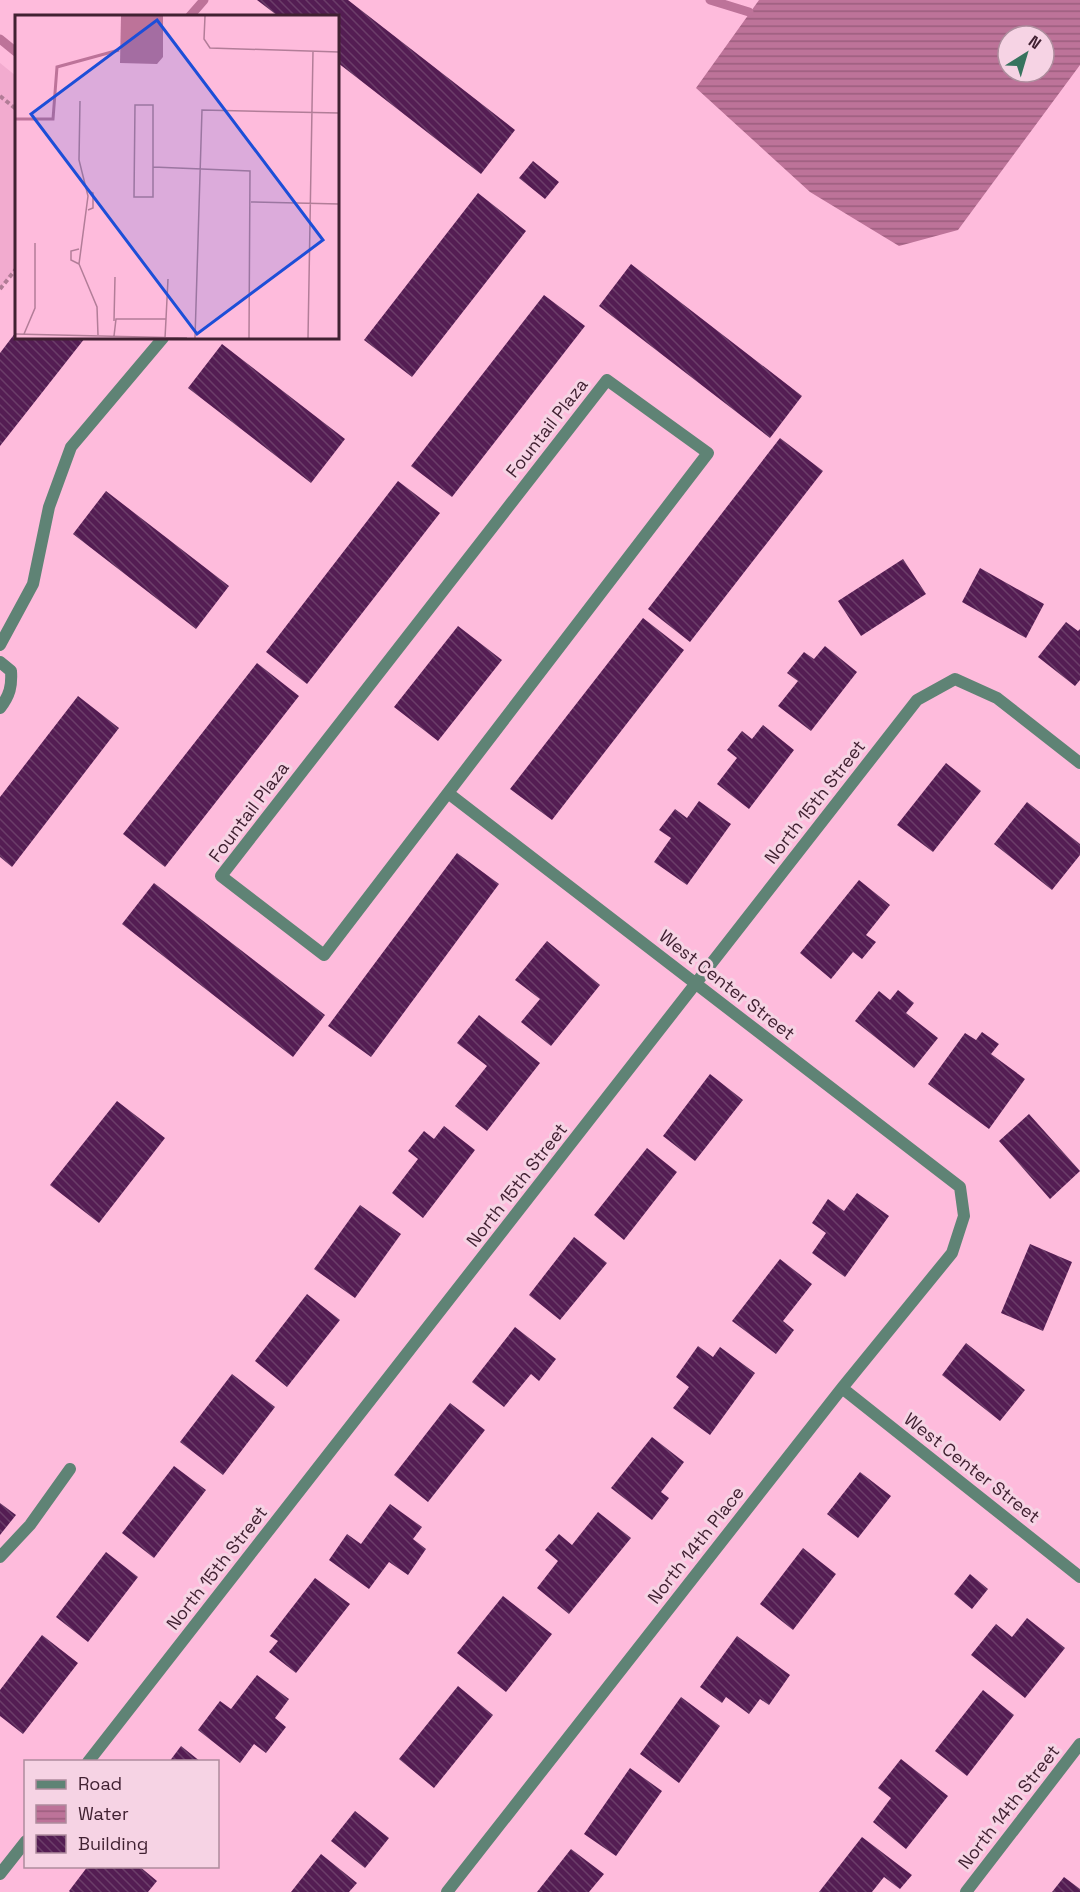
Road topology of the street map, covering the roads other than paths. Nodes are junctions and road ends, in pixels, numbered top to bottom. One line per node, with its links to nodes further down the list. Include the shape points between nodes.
1 (163, 339): 2 (street, via 71,447 49,507 33,584)
2 (0, 645)
3 (0, 662): 4 (street, via 11,670 12,687)
4 (0, 708)
5 (1080, 763): 7 (street, North 15th Street, via 997,698 956,679 917,700)
6 (448, 793): 6 (street, Fountail Plaza, via 324,955 221,876 607,380 708,453); 7 (street, West Center Street)
7 (697, 984): 8 (street, West Center Street, via 960,1187); 14 (street, North 15th Street)
8 (964, 1216): 9 (street, North 14th Place, via 952,1253)
9 (842, 1388): 12 (street, West Center Street); 17 (street, North 14th Place)
10 (70, 1469): 11 (street, via 30,1525)
11 (0, 1557)
12 (1080, 1577)
13 (1080, 1744): 18 (street, North 14th Street)
14 (89, 1760)
15 (24, 1844): 16 (street)
16 (0, 1874)
17 (447, 1892)
18 (966, 1892)

